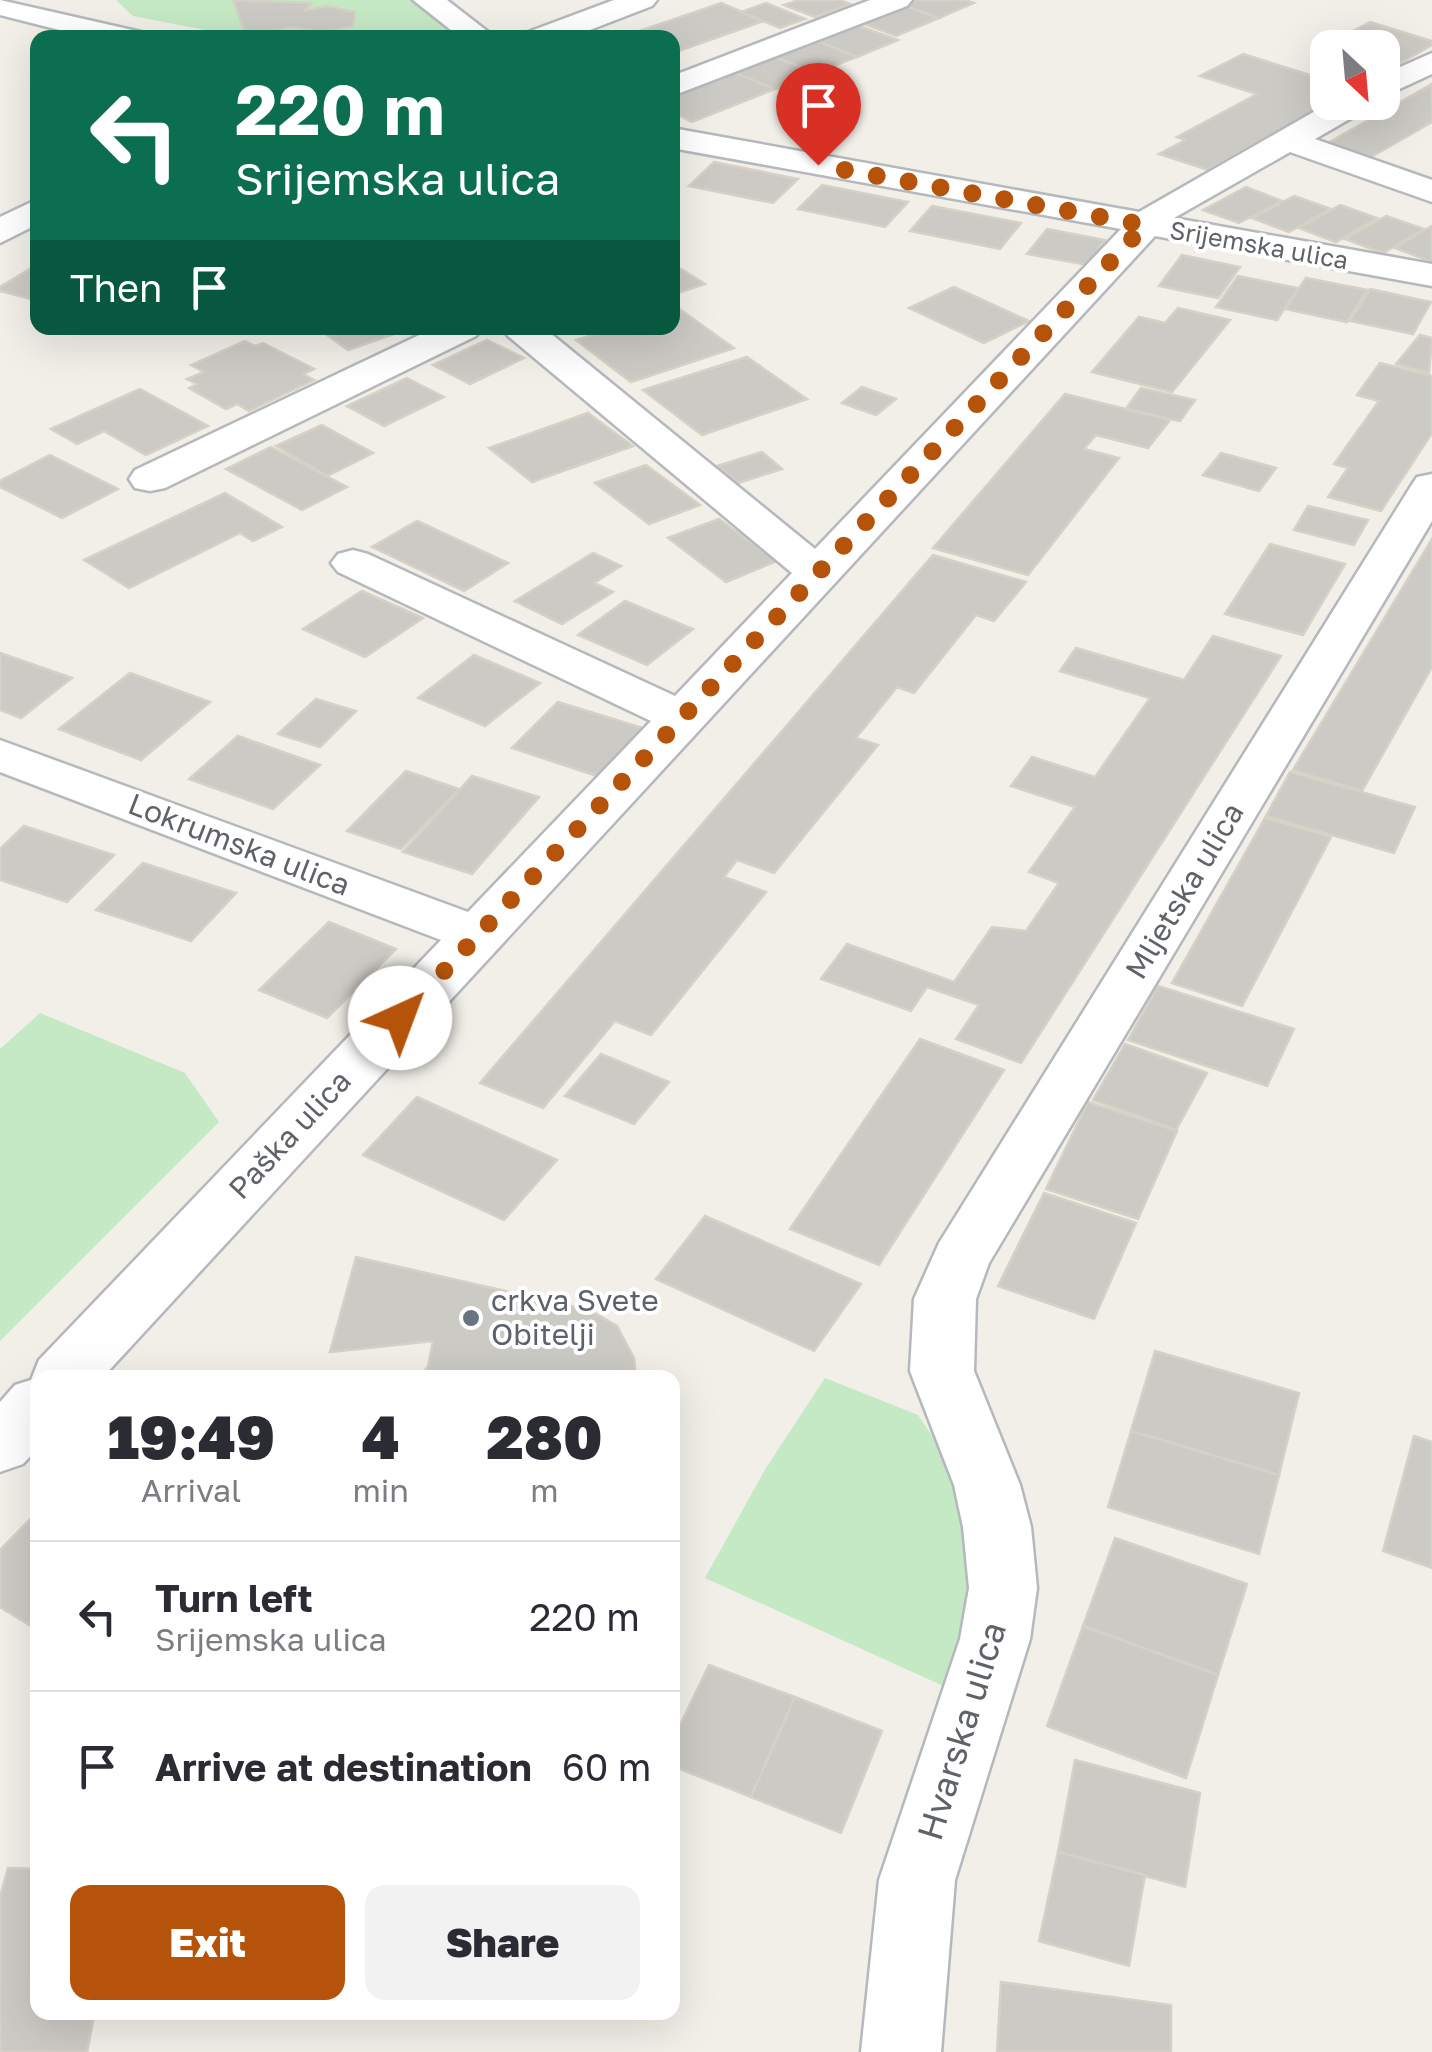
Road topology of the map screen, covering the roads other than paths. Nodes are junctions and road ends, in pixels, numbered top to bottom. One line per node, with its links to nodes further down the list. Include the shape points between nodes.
1 (428, 0): 6 (street)
2 (642, 0): 7 (street)
3 (897, 0): 10 (street)
4 (0, 6): 5 (street)
5 (98, 30)
6 (470, 30)
7 (561, 30)
8 (1432, 62): 9 (street)
9 (1400, 79)
10 (680, 84)
11 (1323, 120): 13 (street, Paška ulica)
12 (680, 139): 16 (street, Srijemska ulica)
13 (1287, 140): 14 (street); 16 (street, Paška ulica)
14 (1432, 192)
15 (30, 214): 17 (street)
16 (1145, 225): 18 (street, Srijemska ulica); 24 (street, Paška ulica)
17 (0, 232)
18 (1432, 275)
19 (448, 335): 21 (street)
20 (529, 335): 24 (street)
21 (150, 478)
22 (1432, 486): 28 (street, Mljetska ulica, via 960,1259)
23 (353, 563): 25 (street)
24 (818, 573): 25 (street, Paška ulica)
25 (683, 718): 27 (street, Paška ulica)
26 (0, 756): 27 (street, Lokrumska ulica)
27 (478, 935): 29 (street, Paška ulica)
28 (945, 1299): 30 (street, Hvarska ulica, via 942,1371 987,1485 1003,1588 994,1639 916,1880)
29 (70, 1370)
30 (902, 2052)

